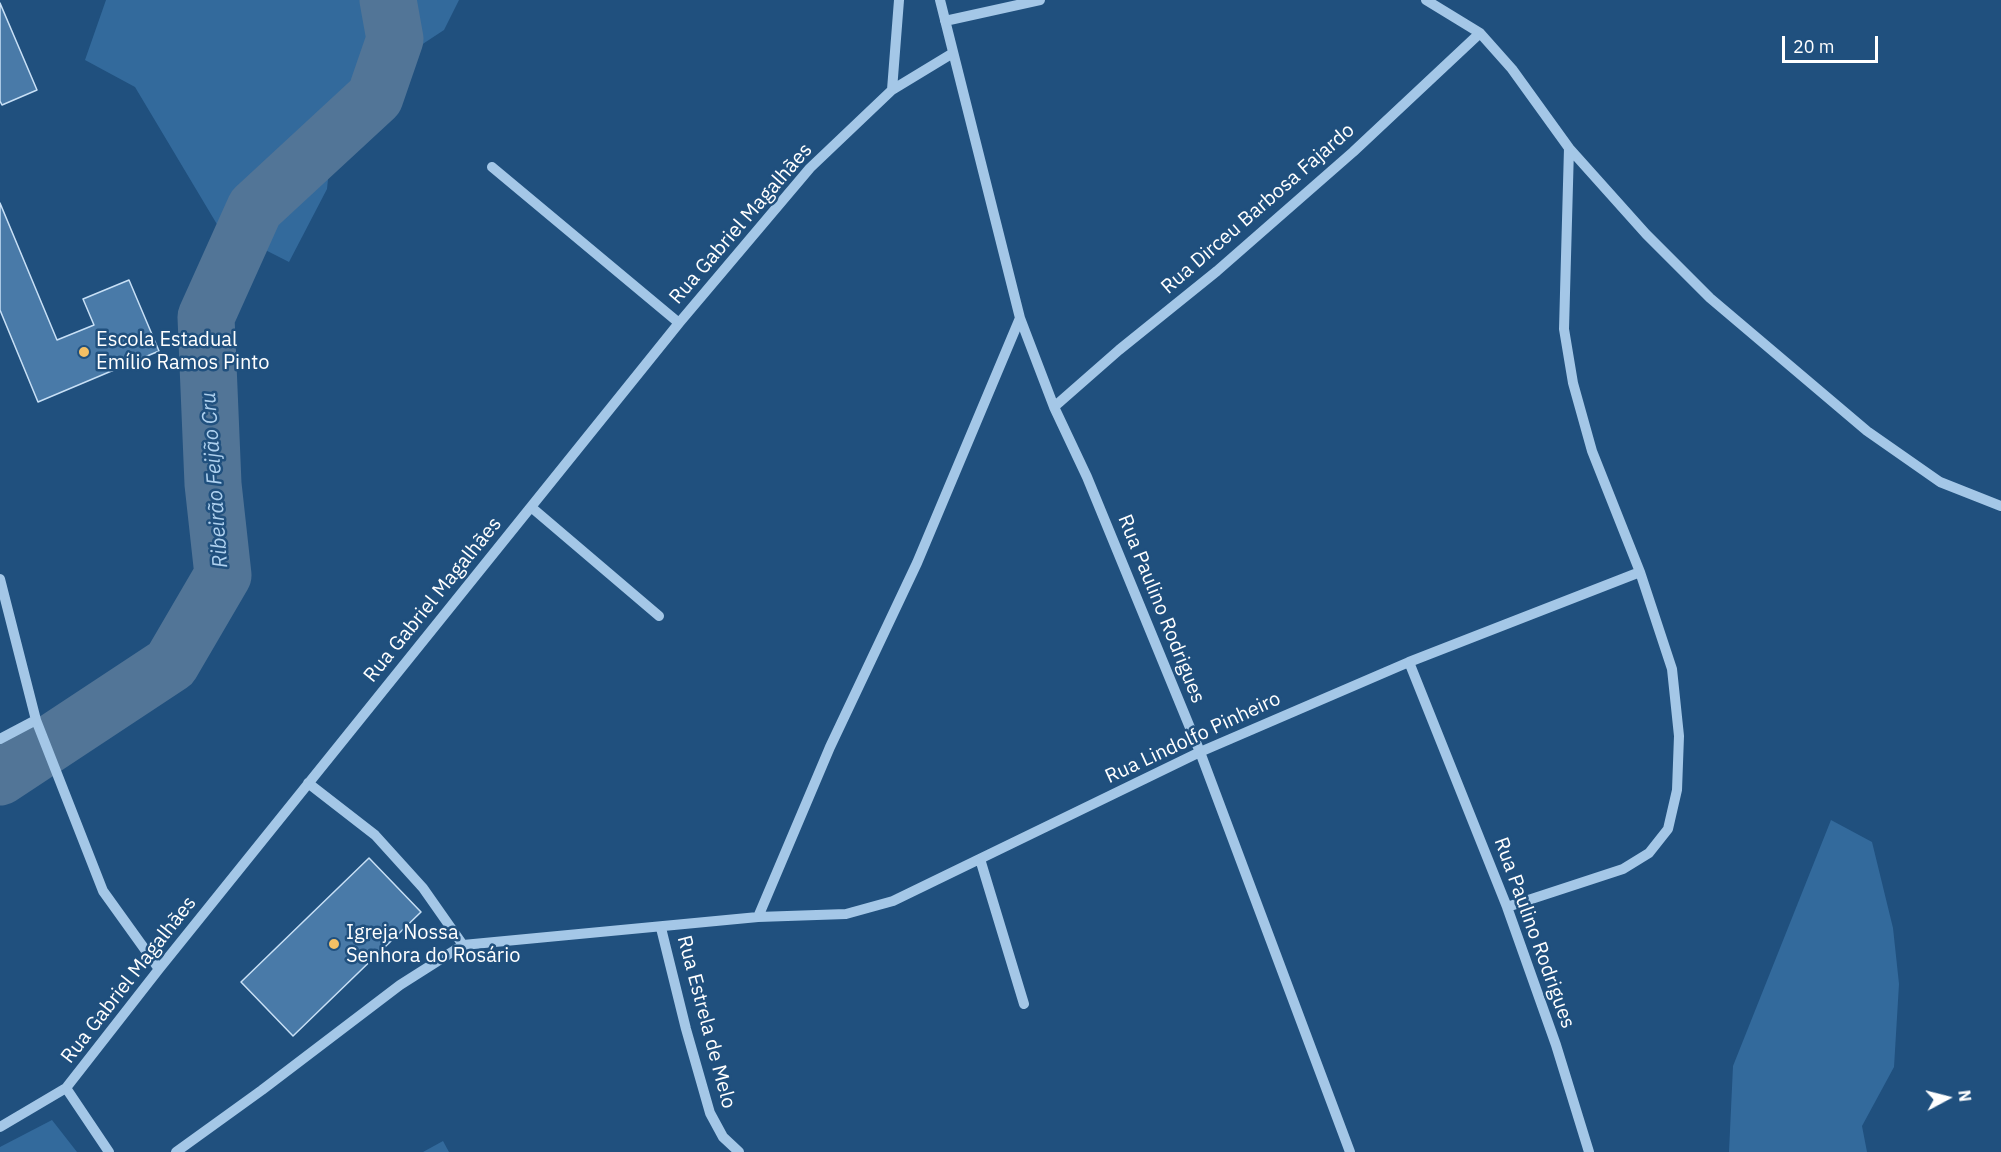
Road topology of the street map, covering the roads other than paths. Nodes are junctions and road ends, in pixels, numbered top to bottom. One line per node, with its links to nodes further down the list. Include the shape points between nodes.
1 (899, 0): 8 (street)
2 (940, 0): 5 (street, Rua Paulino Rodrigues)
3 (1040, 0): 5 (street)
4 (1426, 0): 6 (street)
5 (945, 21): 7 (street, Rua Paulino Rodrigues)
6 (1480, 33): 9 (street, via 1512,69); 13 (street, Rua Dirceu Barbosa Fajardo, via 1243,249)
7 (953, 52): 8 (street, Rua Gabriel Magalhães); 11 (street, Rua Paulino Rodrigues)
8 (892, 90): 12 (street, Rua Gabriel Magalhães, via 810,168)
9 (1569, 148): 14 (street, via 1710,298 1867,431 1940,482); 16 (street, via 1564,329 1573,383 1592,451)
10 (492, 167): 12 (street)
11 (1020, 318): 13 (street, Rua Paulino Rodrigues); 26 (street, via 917,563 830,747)
12 (678, 323): 15 (street, Rua Gabriel Magalhães)
13 (1054, 407): 22 (street, Rua Paulino Rodrigues, via 1087,477)
14 (2001, 506)
15 (531, 507): 18 (street); 23 (street, Rua Gabriel Magalhães)
16 (1640, 572): 19 (street, Rua Lindolfo Pinheiro); 25 (street, via 1672,669 1679,736 1677,790 1668,830 1649,853 1623,869)
17 (0, 579): 20 (street)
18 (659, 616)
19 (1409, 662): 22 (street, Rua Lindolfo Pinheiro); 25 (street, Rua Paulino Rodrigues)
20 (36, 720): 21 (street); 29 (street, via 103,891)
21 (0, 739)
22 (1200, 752): 24 (street, Rua Lindolfo Pinheiro); 36 (street, Rua Paulino Rodrigues)
23 (308, 783): 28 (street, via 375,835 423,888); 29 (street, Rua Gabriel Magalhães)
24 (980, 859): 26 (street, Rua Lindolfo Pinheiro, via 893,901 846,914); 30 (street)
25 (1507, 907): 37 (street, Rua Paulino Rodrigues)
26 (758, 917): 27 (street, Rua Lindolfo Pinheiro)
27 (661, 928): 28 (street, Rua Lindolfo Pinheiro); 35 (street, Rua Estrela de Melo, via 710,1113 723,1137)
28 (463, 945): 34 (street, via 400,985)
29 (159, 969): 31 (street, Rua Gabriel Magalhães)
30 (1024, 1004)
31 (66, 1088): 32 (street, Rua Gabriel Magalhães); 33 (street)
32 (0, 1127)
33 (109, 1152)
34 (176, 1152)
35 (739, 1152)
36 (1350, 1152)
37 (1589, 1152)

